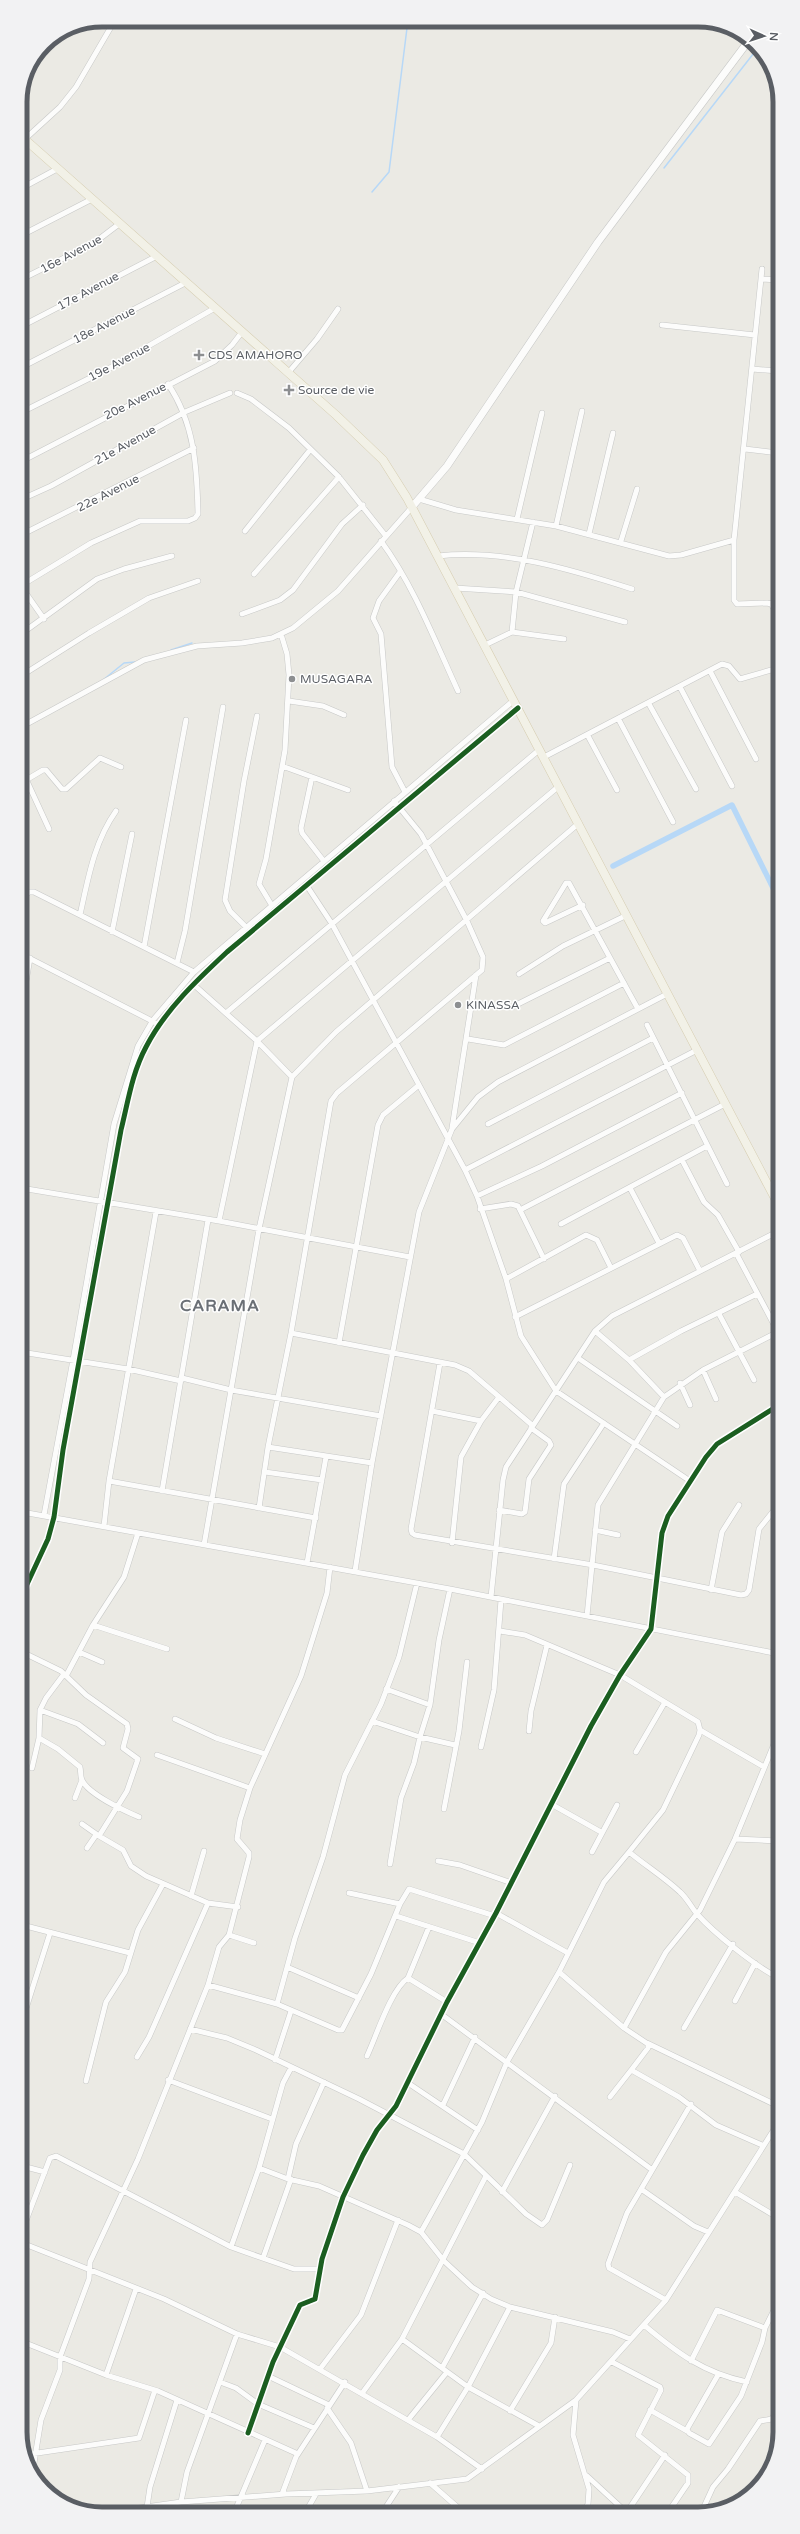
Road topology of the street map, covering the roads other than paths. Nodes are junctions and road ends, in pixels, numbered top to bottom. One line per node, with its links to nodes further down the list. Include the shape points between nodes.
1 (111, 27): 3 (street, via 76,87 60,107)
2 (744, 47): 42 (street, via 598,242 480,419)
3 (27, 136)
4 (27, 143): 5 (main road)
5 (57, 169): 6 (street); 7 (main road)
6 (27, 185)
7 (92, 199): 8 (main road); 9 (street)
8 (119, 224): 10 (main road); 12 (street, 16e Avenue, via 94,243)
9 (27, 232)
10 (156, 256): 15 (main road); 18 (street, 17e Avenue)
11 (762, 269): 13 (street)
12 (27, 276)
13 (761, 279): 14 (street); 21 (street)
14 (773, 280)
15 (187, 282): 16 (main road); 22 (street, 18e Avenue)
16 (215, 308): 20 (main road); 29 (street, 19e Avenue, via 114,365)
17 (338, 309): 25 (street)
18 (27, 323)
19 (662, 325): 21 (street)
20 (242, 332): 25 (main road); 26 (street, 20e Avenue, via 215,361)
21 (755, 335): 23 (street)
22 (27, 364)
23 (752, 369): 24 (street); 36 (street)
24 (773, 371)
25 (288, 373): 44 (main road, via 369,445 390,470)
26 (168, 384): 31 (street); 38 (street, 20e Avenue)
27 (230, 393): 31 (street, 21e Avenue)
28 (237, 393): 35 (street, via 269,412)
29 (27, 409)
30 (582, 411): 47 (street)
31 (185, 412): 34 (street); 41 (street, 21e Avenue)
32 (542, 413): 45 (street)
33 (613, 433): 50 (street)
34 (194, 448): 49 (street, 22e Avenue); 60 (street, via 198,508 195,518 188,521 140,521 91,543)
35 (310, 450): 39 (street); 48 (street)
36 (745, 450): 37 (street); 52 (street)
37 (773, 453)
38 (27, 458)
39 (339, 477): 43 (street); 59 (street)
40 (637, 489): 54 (street)
41 (27, 497)
42 (419, 499): 44 (street); 45 (street, via 456,510)
43 (362, 505): 51 (street); 68 (street, via 342,524 293,590 280,600)
44 (412, 507): 51 (street); 56 (main road)
45 (517, 519): 46 (street)
46 (533, 522): 47 (street); 57 (street)
47 (556, 526): 50 (street)
48 (244, 531)
49 (27, 532)
50 (589, 534): 54 (street)
51 (385, 535): 53 (street)
52 (734, 540): 54 (street, via 676,556); 66 (street, via 732,571 735,602)
53 (381, 541): 58 (street); 73 (street, via 330,599 293,628)
54 (620, 541)
55 (172, 556): 69 (street, via 124,568 97,579 73,594)
56 (438, 556): 57 (street, via 456,554); 62 (main road)
57 (526, 560): 63 (street); 65 (street)
58 (400, 572): 80 (street); 103 (street, via 380,601 373,618 381,634 392,767)
59 (254, 574)
60 (27, 580)
61 (198, 581): 78 (street, via 149,598)
62 (455, 588): 65 (street); 75 (main road)
63 (632, 589)
64 (27, 592): 69 (street)
65 (516, 592): 70 (street); 72 (street)
66 (771, 604): 67 (street)
67 (773, 607)
68 (242, 614)
69 (44, 619): 71 (street)
70 (625, 622)
71 (27, 630)
72 (512, 632): 74 (street); 75 (street)
73 (281, 634): 81 (street, via 289,664); 89 (street, via 242,643 197,646 144,660)
74 (564, 639)
75 (485, 645): 82 (main road)
76 (773, 669): 77 (street, via 740,679 726,664)
77 (710, 671): 79 (street); 92 (street)
78 (27, 672)
79 (680, 687): 83 (street); 99 (street)
80 (458, 691)
81 (289, 701): 85 (street, via 323,706); 93 (street)
82 (516, 704): 91 (main road); 103 (street); 105 (street)
83 (649, 704): 88 (street); 100 (street)
84 (223, 707): 130 (street, via 185,931)
85 (344, 714)
86 (257, 716): 122 (street, via 225,900 230,911)
87 (186, 720): 125 (street)
88 (619, 720): 90 (street); 107 (street)
89 (27, 724)
90 (588, 736): 91 (street); 102 (street)
91 (542, 754): 98 (main road); 111 (street)
92 (756, 759)
93 (282, 766): 95 (street); 116 (street, via 266,860 259,884)
94 (121, 767): 96 (street, via 100,758 66,789 62,789 46,770)
95 (312, 777): 101 (street); 112 (street, via 301,828 302,833)
96 (27, 778)
97 (27, 781): 109 (street)
98 (559, 786): 108 (main road); 113 (street)
99 (732, 786)
100 (696, 789)
101 (348, 790)
102 (617, 790)
103 (405, 792): 104 (street)
104 (394, 801): 105 (street); 112 (street)
105 (399, 808): 111 (street, via 421,834); 114 (street)
106 (116, 811): 118 (street, via 106,825 92,859)
107 (673, 822)
108 (579, 824): 119 (main road); 120 (street)
109 (49, 830)
110 (132, 834): 124 (street)
111 (426, 846): 113 (street); 121 (street)
112 (323, 860): 116 (street)
113 (446, 882): 120 (street); 129 (street)
114 (307, 886): 121 (street); 135 (street)
115 (27, 894): 118 (street, via 34,892)
116 (271, 904): 122 (street)
117 (583, 905): 117 (street, via 545,923 543,922 566,883 569,883); 123 (street)
118 (80, 915): 124 (street)
119 (627, 915): 123 (street); 137 (main road)
120 (467, 921): 133 (street, via 484,957 482,970); 138 (street)
121 (332, 924): 129 (street); 141 (street)
122 (246, 927): 131 (street)
123 (597, 930): 128 (street); 132 (street, via 564,946)
124 (112, 932): 125 (street)
125 (144, 948): 130 (street)
126 (27, 957): 127 (street)
127 (30, 958): 134 (street); 142 (street)
128 (610, 958): 136 (street); 139 (street)
129 (351, 961): 138 (street); 147 (street)
130 (177, 963): 131 (street)
131 (194, 972): 142 (street)
132 (519, 974)
133 (476, 975): 146 (street); 148 (street)
134 (27, 976)
135 (193, 984): 141 (street); 143 (street)
136 (624, 984): 140 (street); 146 (street, via 504,1045)
137 (668, 994): 140 (street); 149 (main road)
138 (374, 1001): 148 (street); 151 (street, via 336,1032)
139 (512, 1007)
140 (638, 1009): 157 (street, via 498,1082 478,1097)
141 (226, 1013): 147 (street)
142 (153, 1020): 143 (street); 167 (street, via 138,1046 114,1124)
143 (160, 1025): 168 (street, via 146,1048 131,1087)
144 (647, 1025): 145 (street)
145 (653, 1038): 150 (street); 156 (street)
146 (468, 1039): 157 (street)
147 (256, 1040): 151 (street); 173 (street)
148 (396, 1042): 152 (street); 177 (street, via 336,1093 331,1101)
149 (697, 1050): 150 (street); 154 (main road)
150 (667, 1064): 153 (street); 161 (street, via 578,1113)
151 (292, 1077): 175 (street)
152 (419, 1085): 158 (street); 179 (street, via 384,1116 378,1125)
153 (682, 1093): 155 (street); 166 (street, via 542,1166)
154 (725, 1104): 155 (street); 165 (main road)
155 (695, 1121): 159 (street); 170 (street)
156 (488, 1124)
157 (452, 1129): 158 (street)
158 (448, 1140): 161 (street); 181 (street, via 420,1212)
159 (706, 1146): 160 (street); 162 (street)
160 (682, 1160): 163 (street); 180 (street, via 704,1202 718,1215)
161 (464, 1170): 166 (street)
162 (727, 1184)
163 (630, 1188): 174 (street); 178 (street)
164 (27, 1189): 167 (street)
165 (773, 1195)
166 (477, 1196): 169 (street)
167 (100, 1203): 168 (street); 198 (street)
168 (108, 1204): 171 (street); 200 (street)
169 (480, 1210): 170 (street, via 511,1204 518,1206); 185 (street)
170 (520, 1210): 182 (street)
171 (156, 1212): 172 (street); 202 (street)
172 (208, 1220): 173 (street); 204 (street)
173 (219, 1221): 175 (street)
174 (561, 1224)
175 (260, 1229): 177 (street); 207 (street)
176 (773, 1234): 180 (street)
177 (306, 1238): 179 (street); 191 (street)
178 (659, 1243): 183 (street); 184 (street, via 677,1235 683,1238)
179 (355, 1247): 181 (street); 193 (street)
180 (738, 1252): 184 (street); 186 (street)
181 (410, 1257): 195 (street)
182 (544, 1260): 183 (street, via 586,1235 597,1240); 185 (street)
183 (611, 1268): 188 (street)
184 (700, 1271): 190 (street, via 612,1316)
185 (506, 1280): 188 (street)
186 (757, 1294): 187 (street); 189 (street)
187 (719, 1314): 194 (street); 199 (street, via 681,1331)
188 (515, 1317): 208 (street, via 524,1341)
189 (773, 1324)
190 (595, 1331): 197 (street); 199 (street)
191 (291, 1333): 193 (street); 209 (street)
192 (773, 1335): 194 (street)
193 (339, 1343): 195 (street)
194 (739, 1350): 203 (street); 205 (street)
195 (393, 1352): 201 (street); 217 (street)
196 (27, 1353): 198 (street)
197 (578, 1358): 208 (street); 215 (street)
198 (73, 1360): 200 (street); 237 (street)
199 (629, 1360): 211 (street)
200 (80, 1361): 202 (street); 238 (street)
201 (440, 1363): 210 (street, via 469,1371); 216 (street)
202 (128, 1369): 204 (street); 228 (street)
203 (703, 1370): 206 (street); 212 (street)
204 (182, 1379): 207 (street); 230 (street)
205 (754, 1380)
206 (680, 1383): 211 (street); 213 (street)
207 (231, 1390): 209 (street); 231 (street)
208 (556, 1391): 219 (street); 221 (street)
209 (277, 1397): 217 (street); 223 (street)
210 (499, 1397): 218 (street); 221 (street)
211 (664, 1397): 215 (street)
212 (716, 1399)
213 (690, 1405)
214 (773, 1409): 229 (street, via 717,1444)
215 (656, 1410): 220 (street); 222 (street)
216 (432, 1411): 218 (street); 244 (street, via 411,1529 416,1535)
217 (381, 1416): 225 (street)
218 (481, 1421): 244 (street, via 461,1457)
219 (604, 1423): 222 (street); 247 (street, via 564,1484)
220 (677, 1426)
221 (531, 1427): 234 (street, via 506,1467); 234 (street, via 551,1445 529,1479 525,1512 522,1514)
222 (636, 1446): 229 (street); 241 (street, via 598,1505)
223 (268, 1447): 224 (street); 226 (street)
224 (326, 1457): 225 (street); 227 (street)
225 (372, 1463): 251 (street)
226 (265, 1472): 227 (street); 233 (street)
227 (322, 1480): 239 (street)
228 (109, 1481): 230 (street); 240 (street)
229 (690, 1481): 252 (street, via 668,1516)
230 (162, 1491): 231 (street)
231 (213, 1500): 233 (street); 245 (street)
232 (738, 1505): 256 (street, via 722,1532)
233 (259, 1508): 239 (street)
234 (499, 1510): 246 (street)
235 (773, 1512): 256 (street, via 759,1529 746,1594)
236 (27, 1513): 237 (street)
237 (44, 1516): 238 (street)
238 (54, 1517): 240 (street); 254 (street, via 39,1562)
239 (316, 1518): 248 (street)
240 (104, 1526): 242 (street)
241 (595, 1530): 243 (street); 249 (street)
242 (138, 1533): 245 (street); 260 (street, via 124,1577)
243 (618, 1535)
244 (452, 1543): 246 (street)
245 (204, 1545): 248 (street)
246 (496, 1549): 247 (street); 257 (street)
247 (554, 1559): 249 (street)
248 (307, 1562): 250 (street)
249 (594, 1565): 252 (street); 259 (street)
250 (330, 1567): 251 (street); 287 (street, via 327,1593 301,1676)
251 (354, 1572): 253 (street)
252 (656, 1578): 256 (street); 261 (street)
253 (417, 1583): 255 (street); 272 (street, via 403,1643)
254 (27, 1585)
255 (450, 1589): 257 (street); 274 (street, via 439,1640)
256 (711, 1590)
257 (491, 1597): 258 (street)
258 (501, 1600): 259 (street); 262 (street)
259 (587, 1616): 261 (street)
260 (94, 1625): 264 (street); 265 (street)
261 (651, 1630): 266 (street); 271 (street)
262 (500, 1631): 263 (street, via 525,1636); 285 (street, via 494,1690)
263 (546, 1645): 271 (street); 279 (street)
264 (167, 1649)
265 (79, 1652): 268 (street); 270 (street)
266 (773, 1653)
267 (27, 1655): 270 (street)
268 (102, 1662)
269 (467, 1662): 283 (street, via 459,1731)
270 (65, 1675): 275 (street, via 46,1698); 296 (street, via 86,1695 127,1724 123,1748 138,1759 127,1791)
271 (620, 1675): 273 (street); 294 (street)
272 (386, 1689): 274 (street); 277 (street)
273 (665, 1702): 278 (street, via 698,1722); 286 (street)
274 (430, 1705): 280 (street)
275 (40, 1710): 281 (street); 282 (street, via 78,1724)
276 (175, 1719): 287 (street, via 216,1738)
277 (372, 1721): 280 (street); 330 (street, via 345,1775 323,1857 294,1938)
278 (700, 1730): 289 (street); 307 (street, via 663,1810)
279 (529, 1731)
280 (420, 1737): 283 (street); 309 (street, via 414,1763 401,1798)
281 (39, 1738): 290 (street); 291 (street, via 58,1749 80,1768)
282 (103, 1743)
283 (455, 1744): 297 (street)
284 (773, 1746): 289 (street)
285 (481, 1747)
286 (636, 1752)
287 (265, 1754): 292 (street)
288 (157, 1755): 292 (street)
289 (764, 1767): 302 (street)
290 (32, 1768)
291 (82, 1780): 293 (street); 296 (street, via 89,1788)
292 (250, 1788): 316 (street, via 237,1834 237,1839 249,1853)
293 (74, 1798)
294 (551, 1804): 300 (street); 310 (street)
295 (617, 1805): 300 (street)
296 (117, 1807): 298 (street); 301 (street)
297 (444, 1809)
298 (139, 1817)
299 (82, 1824): 301 (street)
300 (601, 1832): 306 (street)
301 (97, 1835): 304 (street); 311 (street, via 123,1850 130,1866)
302 (735, 1839): 303 (street); 317 (street)
303 (773, 1841)
304 (87, 1848)
305 (204, 1851): 313 (street)
306 (592, 1852)
307 (629, 1852): 317 (street, via 664,1877 682,1894); 328 (street, via 604,1882)
308 (438, 1861): 310 (street, via 460,1865)
309 (390, 1864)
310 (512, 1882): 318 (street)
311 (163, 1884): 313 (street); 327 (street, via 138,1930)
312 (349, 1894): 315 (street)
313 (191, 1896): 314 (street)
314 (208, 1903): 316 (street); 348 (street, via 149,2037)
315 (400, 1904): 318 (street, via 406,1893 413,1889); 319 (street)
316 (238, 1907): 323 (street)
317 (697, 1914): 326 (street); 342 (street, via 666,1952)
318 (496, 1915): 325 (street); 328 (street)
319 (396, 1916): 321 (street); 335 (street)
320 (27, 1926): 322 (street)
321 (429, 1927): 325 (street); 333 (street)
322 (50, 1933): 327 (street); 338 (street)
323 (229, 1935): 324 (street); 334 (street, via 220,1947)
324 (254, 1943)
325 (480, 1943): 337 (street)
326 (733, 1944): 329 (street); 343 (street)
327 (130, 1953): 354 (street, via 125,1972 106,2002)
328 (568, 1953): 331 (street)
329 (755, 1963): 332 (street); 336 (street)
330 (287, 1967): 335 (street); 339 (street)
331 (559, 1972): 342 (street); 350 (street)
332 (773, 1974)
333 (408, 1978): 337 (street); 347 (street, via 401,1982 395,1993)
334 (208, 1985): 339 (street); 344 (street)
335 (359, 1998): 340 (street, via 342,2030)
336 (735, 2001)
337 (447, 2002): 341 (street)
338 (27, 2003)
339 (277, 2004): 340 (street)
340 (291, 2012): 349 (street)
341 (441, 2014): 345 (street); 356 (street)
342 (624, 2028): 346 (street)
343 (684, 2028)
344 (190, 2030): 349 (street, via 227,2038); 353 (street)
345 (475, 2037): 350 (street); 361 (street)
346 (648, 2043): 352 (street, via 648,2048); 360 (street)
347 (367, 2056)
348 (137, 2057)
349 (275, 2060): 351 (street)
350 (507, 2062): 357 (street); 364 (street)
351 (291, 2068): 355 (street); 363 (street, via 283,2083)
352 (632, 2069): 358 (street); 359 (street)
353 (168, 2080): 363 (street); 376 (street, via 160,2107)
354 (86, 2081)
355 (324, 2082): 362 (street); 374 (street, via 296,2144)
356 (408, 2083): 361 (street); 362 (street)
357 (555, 2096): 371 (street); 377 (street)
358 (610, 2097)
359 (691, 2104): 366 (street, via 716,2124); 371 (street)
360 (773, 2104)
361 (443, 2105): 364 (street)
362 (389, 2116): 367 (street); 379 (street, via 369,2144)
363 (272, 2119): 370 (street)
364 (478, 2130): 367 (street)
365 (773, 2130): 366 (street)
366 (762, 2145): 378 (street)
367 (464, 2154): 373 (street); 383 (street)
368 (570, 2165): 377 (street, via 547,2220 542,2225)
369 (27, 2167): 372 (street)
370 (259, 2168): 374 (street); 386 (street)
371 (651, 2169): 375 (street)
372 (45, 2172): 376 (street, via 50,2158 56,2156); 381 (street)
373 (486, 2176): 377 (street); 388 (street)
374 (289, 2179): 379 (street, via 319,2186); 387 (street)
375 (641, 2189): 384 (street, via 694,2226); 393 (street, via 627,2213 608,2264 609,2268)
376 (122, 2190): 386 (street); 389 (street)
377 (502, 2192)
378 (735, 2192): 380 (street); 384 (street)
379 (343, 2197): 382 (street); 390 (street)
380 (773, 2215)
381 (27, 2219)
382 (398, 2220): 383 (street); 408 (street, via 361,2315)
383 (421, 2232): 388 (street)
384 (708, 2232): 393 (street)
385 (27, 2245): 389 (street)
386 (231, 2247): 387 (street)
387 (263, 2258): 390 (street, via 294,2269)
388 (444, 2261): 392 (street); 400 (street, via 426,2290)
389 (89, 2269): 391 (street); 404 (street, via 89,2279)
390 (320, 2269): 403 (street, via 315,2298 300,2305)
391 (136, 2289): 399 (street); 410 (street)
392 (483, 2293): 394 (street); 407 (street)
393 (666, 2300): 397 (street)
394 (510, 2307): 396 (street); 416 (street)
395 (773, 2312): 398 (street)
396 (555, 2317): 401 (street); 424 (street, via 551,2343)
397 (644, 2325): 401 (street); 405 (street)
398 (765, 2328): 405 (street, via 717,2310); 415 (street)
399 (237, 2334): 403 (street); 413 (street)
400 (402, 2339): 407 (street); 418 (street)
401 (630, 2339): 406 (street)
402 (27, 2344): 404 (street)
403 (280, 2347): 408 (street); 412 (street)
404 (60, 2357): 410 (street); 435 (street, via 60,2370 41,2420)
405 (691, 2361): 411 (street)
406 (612, 2362): 420 (street); 423 (street, via 660,2387)
407 (442, 2368): 409 (street)
408 (320, 2369): 414 (street)
409 (447, 2372): 416 (street); 427 (street)
410 (106, 2375): 417 (street)
411 (718, 2375): 415 (street); 430 (street, via 688,2425)
412 (268, 2376): 421 (street); 422 (street)
413 (220, 2382): 421 (street, via 236,2388); 425 (street)
414 (345, 2382): 418 (street); 422 (street)
415 (747, 2382): 430 (street, via 738,2403 712,2443 706,2444)
416 (468, 2387): 424 (street); 432 (street)
417 (155, 2390): 419 (street); 435 (street, via 139,2438)
418 (363, 2392): 427 (street)
419 (177, 2400): 425 (street); 449 (street, via 150,2487)
420 (576, 2400): 428 (street); 440 (street, via 573,2435)
421 (258, 2404): 429 (street); 431 (street)
422 (328, 2407): 429 (street); 443 (street, via 351,2443)
423 (650, 2410): 430 (street); 437 (street, via 638,2435)
424 (510, 2411): 428 (street)
425 (207, 2415): 431 (street); 447 (street, via 187,2472)
426 (773, 2417): 448 (street, via 760,2421 713,2487)
427 (408, 2420): 432 (street)
428 (540, 2426): 439 (street)
429 (314, 2428): 436 (street)
430 (687, 2431)
431 (248, 2433): 433 (street)
432 (438, 2437): 439 (street)
433 (265, 2440): 436 (street); 446 (street)
434 (31, 2454): 435 (street)
435 (34, 2454): 438 (street)
436 (298, 2454): 444 (street)
437 (665, 2455): 456 (street); 457 (street, via 686,2472 689,2478)
438 (33, 2461)
439 (482, 2469): 441 (street, via 467,2479)
440 (587, 2476): 454 (street, via 590,2498); 455 (street)
441 (430, 2483): 442 (street); 453 (street)
442 (399, 2487): 443 (street); 452 (street)
443 (367, 2492): 445 (street)
444 (282, 2494): 445 (street); 446 (street)
445 (316, 2494): 451 (street)
446 (242, 2496): 447 (street); 450 (street)
447 (180, 2502): 449 (street)
448 (704, 2506)
449 (147, 2507)
450 (237, 2507)
451 (308, 2507)
452 (386, 2507)
453 (457, 2507)
454 (586, 2507)
455 (621, 2507)
456 (630, 2507)
457 (672, 2507)

